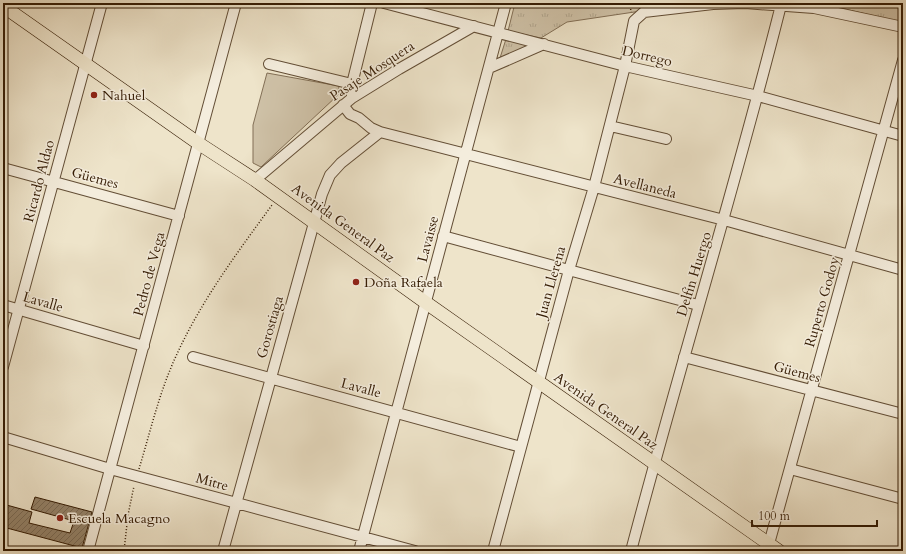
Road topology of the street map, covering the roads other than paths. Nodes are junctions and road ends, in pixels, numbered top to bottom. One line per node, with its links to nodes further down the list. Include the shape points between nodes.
1 (102, 3): 14 (street, Ricardo Aldao)
2 (236, 3): 26 (street, Pedro de Vega)
3 (372, 3): 17 (street)
4 (384, 3): 8 (street, Dorrego)
5 (506, 3): 10 (street, Lavaisse)
6 (781, 5): 9 (street, via 833,11); 15 (street, Juan Llerena, via 713,4 644,12 634,21); 18 (street, Delfín Huergo)
7 (3, 6): 14 (main road, Avenida General Paz)
8 (474, 26): 10 (street, Dorrego); 19 (street, Pasaje Mosquera)
9 (903, 27)
10 (498, 32): 11 (street, Dorrego); 16 (street, Lavaisse)
11 (544, 44): 15 (street, Dorrego); 16 (street)
12 (903, 60): 22 (street, Ruperto Godoy)
13 (269, 64): 17 (street)
14 (86, 65): 26 (main road, Avenida General Paz); 30 (street, Ricardo Aldao)
15 (625, 66): 18 (street, Dorrego); 21 (street, Juan Llerena)
16 (489, 68): 27 (street, Lavaisse)
17 (352, 84): 19 (street)
18 (758, 96): 22 (street, Dorrego); 33 (street, Delfín Huergo)
19 (352, 98): 20 (street, Pasaje Mosquera)
20 (343, 105): 23 (street, Avellaneda, via 350,114); 29 (street, Pasaje Mosquera)
21 (610, 126): 25 (street); 31 (street, Juan Llerena)
22 (884, 131): 24 (street, Dorrego); 36 (street, Ruperto Godoy)
23 (380, 132): 27 (street, Avellaneda); 34 (street, Gorostiaga, via 330,175)
24 (903, 136)
25 (666, 140)
26 (198, 143): 29 (main road, Avenida General Paz); 32 (street, Pedro de Vega)
27 (466, 153): 31 (street, Avellaneda); 35 (street, Lavaisse)
28 (3, 168): 30 (street, Güemes)
29 (255, 180): 34 (main road, Avenida General Paz)
30 (54, 181): 32 (street, Güemes); 42 (street, Ricardo Aldao)
31 (594, 187): 33 (street, Avellaneda); 37 (street, Juan Llerena)
32 (179, 216): 43 (street, Pedro de Vega)
33 (724, 220): 36 (street, Avellaneda); 41 (street, Delfín Huergo)
34 (314, 222): 39 (main road, Avenida General Paz); 47 (street, Gorostiaga)
35 (443, 236): 37 (street); 39 (street, Lavaisse)
36 (849, 255): 38 (street, Avellaneda); 49 (street, Ruperto Godoy)
37 (569, 270): 41 (street); 48 (street, Juan Llerena)
38 (903, 270)
39 (425, 302): 48 (main road, Avenida General Paz); 50 (street, Lavaisse)
40 (3, 305): 42 (street, Lavalle)
41 (698, 305): 44 (street, Delfín Huergo)
42 (18, 310): 43 (street, Lavalle); 46 (street, Ricardo Aldao)
43 (144, 346): 55 (street, Pedro de Vega)
44 (684, 357): 49 (street, Güemes); 54 (street, Delfín Huergo)
45 (193, 358): 47 (street, Lavalle)
46 (3, 367)
47 (270, 378): 50 (street, Lavalle); 58 (street, Gorostiaga)
48 (538, 382): 53 (street, Juan Llerena); 54 (main road, Avenida General Paz)
49 (812, 390): 51 (street, Güemes); 56 (street, Ruperto Godoy)
50 (396, 412): 53 (street, Lavalle); 59 (street, Lavaisse)
51 (903, 414)
52 (3, 437): 55 (street, Mitre)
53 (521, 447): 65 (street, Juan Llerena)
54 (654, 464): 60 (main road, Avenida General Paz); 66 (street, Delfín Huergo)
55 (110, 469): 58 (street, Mitre); 61 (street, Pedro de Vega)
56 (790, 469): 57 (street); 60 (street, Ruperto Godoy)
57 (903, 499)
58 (236, 503): 59 (street, Mitre); 62 (street, Gorostiaga)
59 (362, 537): 63 (street, Lavaisse); 64 (street, Mitre)
60 (771, 549)
61 (88, 551)
62 (223, 551)
63 (359, 551)
64 (415, 551)
65 (493, 551)
66 (631, 551)

